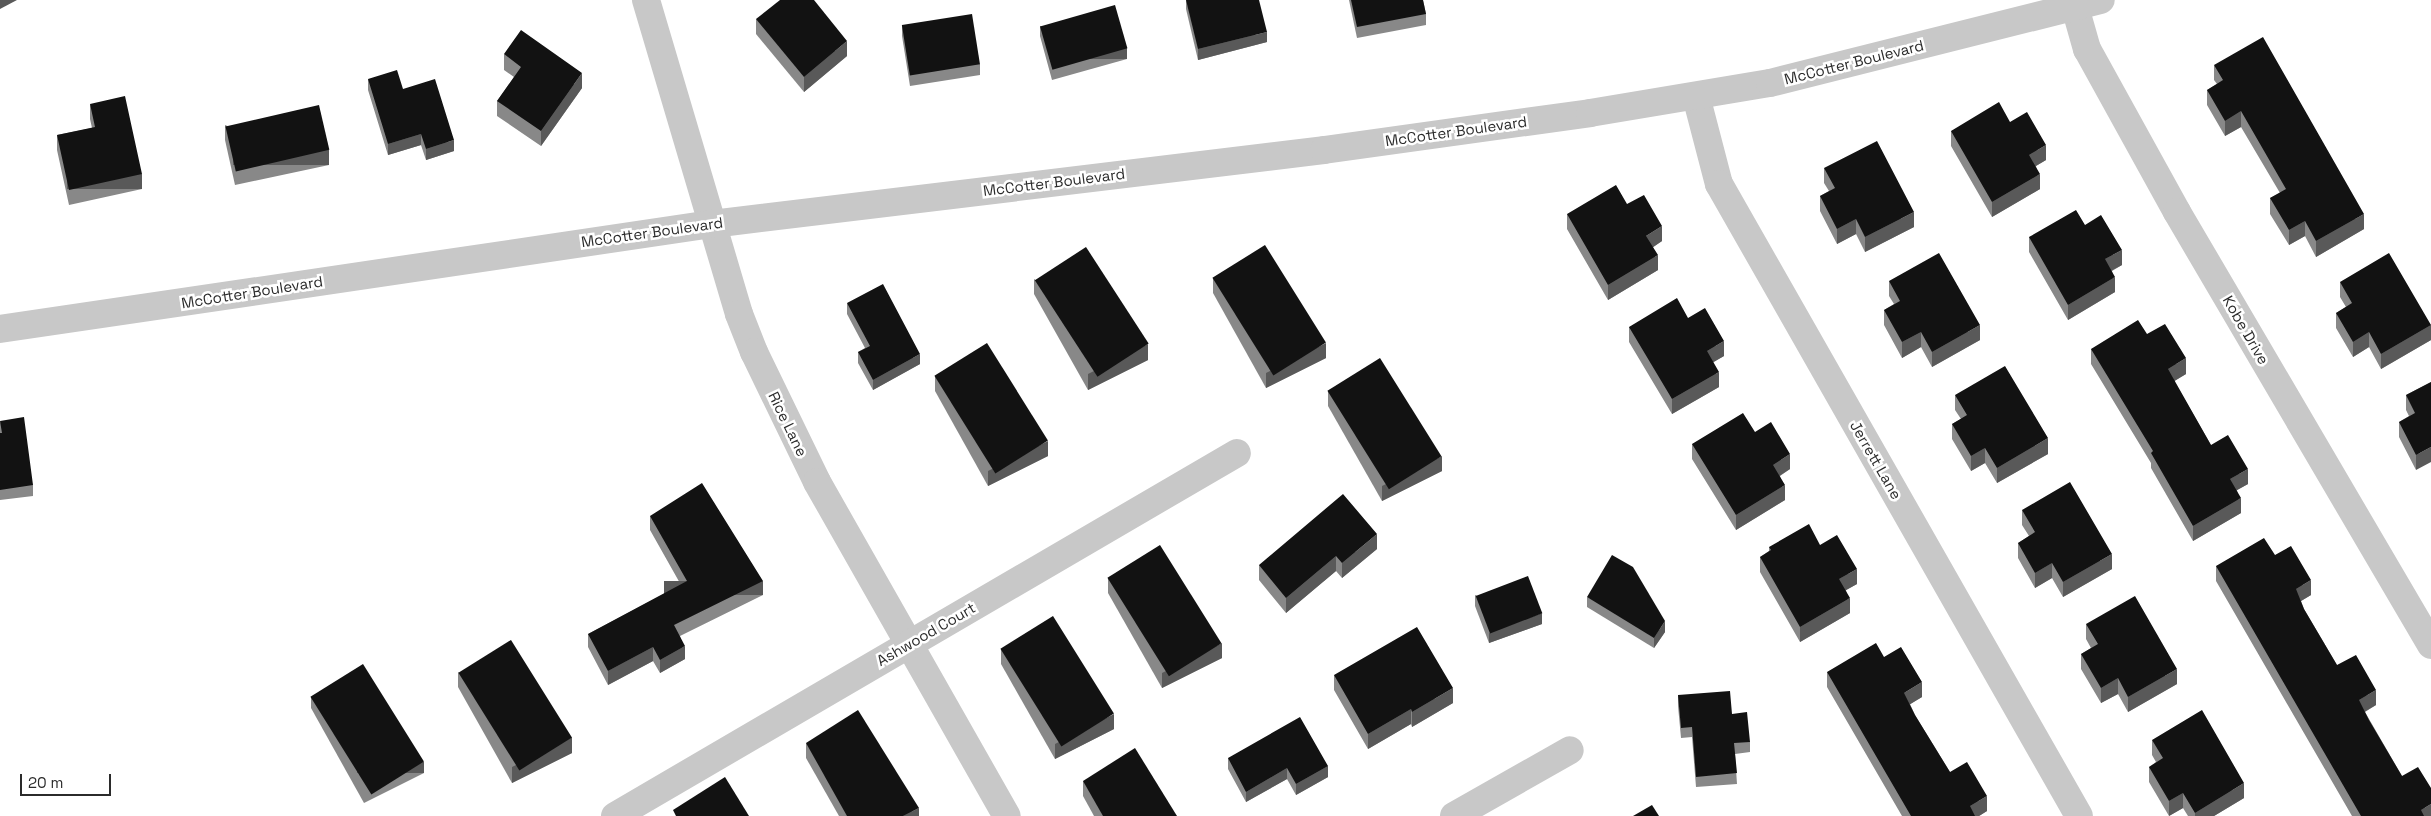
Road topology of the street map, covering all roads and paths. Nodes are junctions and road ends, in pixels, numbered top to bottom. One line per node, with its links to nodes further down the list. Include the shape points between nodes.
1 (646, 0): 5 (street, Rice Lane)
2 (2101, 0): 3 (street, McCotter Boulevard)
3 (2075, 7): 4 (street, McCotter Boulevard, via 1770,83); 9 (street, Kobe Drive, via 2087,49 2173,204)
4 (1696, 96): 5 (street, McCotter Boulevard, via 1324,150); 14 (street, Jerrett Lane, via 1719,184)
5 (712, 224): 6 (street, McCotter Boulevard); 8 (street, Rice Lane, via 739,314 770,388 817,482)
6 (0, 328)
7 (1237, 453): 8 (street, Ashwood Court)
8 (907, 645): 11 (street, Ashwood Court); 12 (street, Rice Lane)
9 (2431, 645)
10 (1570, 750): 13 (street)
11 (615, 816)
12 (1007, 816)
13 (1454, 816)
14 (2078, 816)

